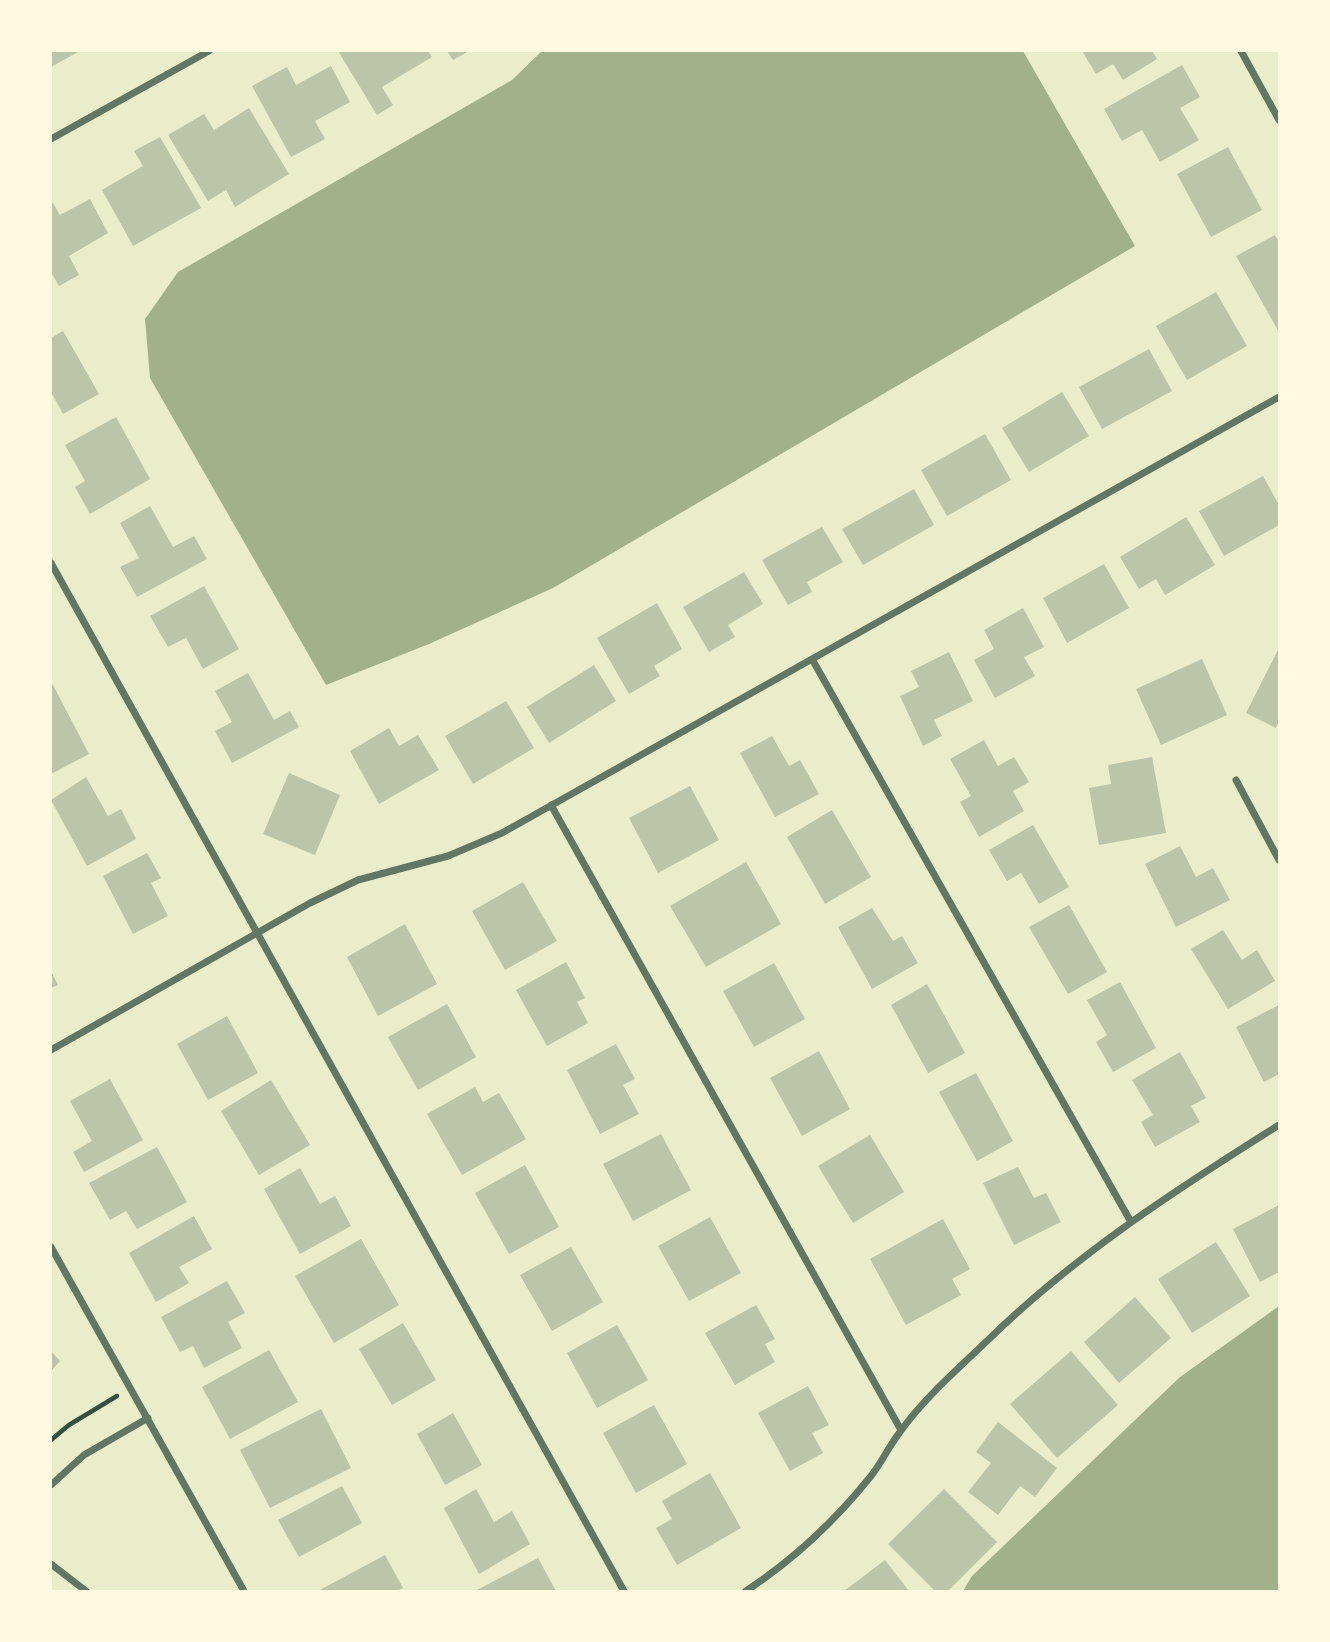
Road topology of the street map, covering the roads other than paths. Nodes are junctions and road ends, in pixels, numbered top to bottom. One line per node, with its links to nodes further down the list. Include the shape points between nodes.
1 (209, 51): 4 (street)
2 (1241, 51): 3 (street)
3 (1279, 120)
4 (51, 139)
5 (1279, 397): 7 (street)
6 (51, 563): 11 (street)
7 (812, 659): 9 (street); 14 (street)
8 (1236, 780): 10 (street)
9 (551, 805): 11 (street, via 449,856 358,880 310,902); 17 (street)
10 (1279, 860)
11 (256, 936): 12 (street); 22 (street)
12 (51, 1050)
13 (1279, 1125): 14 (street)
14 (1131, 1222): 17 (street, via 1064,1272 990,1338)
15 (51, 1247): 16 (street)
16 (148, 1418): 18 (street, via 84,1455); 21 (street)
17 (901, 1430): 23 (street, via 872,1475 816,1536)
18 (51, 1485)
19 (51, 1564): 20 (street)
20 (86, 1591)
21 (244, 1591)
22 (624, 1591)
23 (746, 1591)

